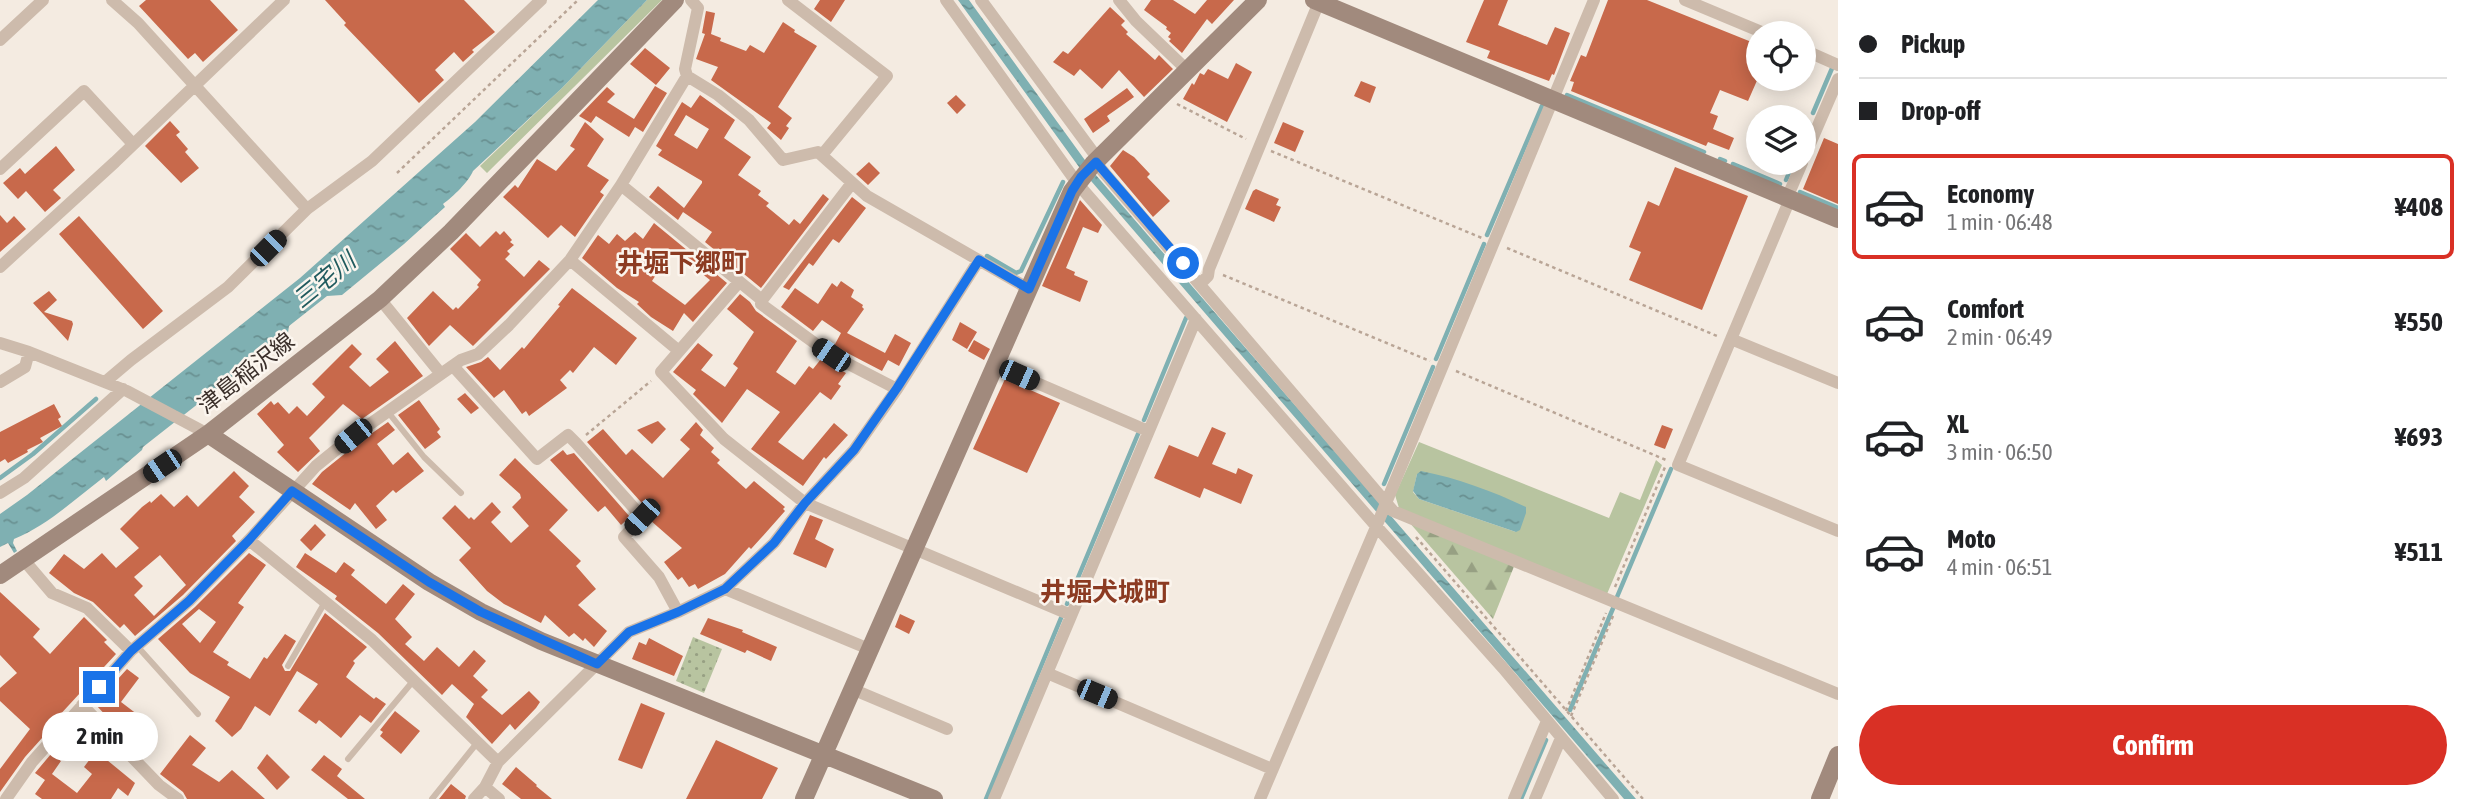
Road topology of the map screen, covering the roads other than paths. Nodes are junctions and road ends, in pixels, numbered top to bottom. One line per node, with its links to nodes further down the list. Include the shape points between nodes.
1 (43, 0): 16 (street)
2 (112, 0): 22 (street)
3 (284, 0): 22 (street)
4 (541, 0): 33 (street, via 372,161)
5 (675, 0): 41 (street, 津島稲沢線)
6 (691, 0): 20 (street, via 698,8)
7 (788, 0): 26 (street, via 887,76)
8 (946, 0): 28 (street)
9 (981, 0): 28 (street)
10 (1119, 0): 19 (street)
11 (1258, 0): 19 (street)
12 (1594, 0): 23 (street)
13 (1685, 0): 15 (street)
14 (1319, 1): 23 (street); 39 (street, via 1208,276)
15 (1746, 26)
16 (0, 40)
17 (1816, 55): 18 (street)
18 (1838, 65)
19 (1187, 70): 28 (street)
20 (687, 76): 26 (street, via 749,120 783,160); 31 (street)
21 (1838, 79): 24 (street)
22 (195, 84): 25 (street); 33 (street)
23 (1552, 100): 32 (street); 63 (street)
24 (1816, 130)
25 (133, 144): 27 (street, via 84,91); 37 (street)
26 (822, 155): 30 (street)
27 (0, 169)
28 (1089, 169): 39 (street); 40 (street); 43 (street)
29 (1798, 175): 32 (street)
30 (852, 183): 36 (street); 42 (street)
31 (621, 185): 35 (street); 38 (street)
32 (1789, 199): 34 (street); 44 (street)
33 (307, 209): 52 (street, via 228,287)
34 (1838, 219)
35 (570, 260): 46 (street); 49 (street, via 509,326 478,354)
36 (979, 260): 40 (street); 54 (street)
37 (0, 267)
38 (738, 282): 42 (street); 46 (street)
39 (1200, 284): 63 (street)
40 (1029, 289): 48 (street)
41 (380, 299): 50 (street); 58 (street, 津島稲沢線)
42 (762, 300): 54 (street, via 761,304 831,355)
43 (1195, 319): 57 (street); 64 (street)
44 (1731, 340): 53 (street); 65 (street, via 1678,465)
45 (0, 344): 47 (street)
46 (679, 351): 62 (street, via 661,372 724,439)
47 (29, 352): 51 (street, via 25,367); 52 (street)
48 (995, 365): 57 (street); 67 (street)
49 (453, 366): 50 (street); 72 (street, via 537,459 568,435 576,443 642,517 624,537 659,577)
50 (441, 374): 56 (street)
51 (0, 382)
52 (105, 382): 55 (street)
53 (1838, 383)
54 (897, 388): 62 (street, via 854,450)
55 (125, 390): 58 (street); 60 (street, via 24,478)
56 (388, 412): 59 (street, via 316,466); 61 (lane)
57 (1148, 431): 73 (street)
58 (208, 434): 59 (street); 68 (street, 津島稲沢線)
59 (292, 491): 66 (street); 76 (street, via 481,612)
60 (0, 493)
61 (461, 494)
62 (805, 503): 67 (street); 70 (street, via 774,543)
63 (1386, 503): 64 (street); 81 (street, via 1393,511)
64 (1377, 523): 84 (street); 92 (street)
65 (1838, 531)
66 (249, 540): 71 (street); 74 (street)
67 (914, 548): 73 (street); 75 (street)
68 (23, 559): 69 (street, 津島稲沢線); 74 (street, via 52,593 87,608)
69 (0, 575)
70 (725, 589): 72 (street); 75 (street)
71 (325, 601): 77 (lane); 79 (street)
72 (678, 612): 76 (street, via 629,632)
73 (1071, 615): 78 (street)
74 (134, 649): 82 (street); 83 (lane)
75 (869, 649): 80 (street)
76 (597, 664): 88 (street); 91 (street)
77 (288, 666)
78 (1047, 673): 92 (street); 101 (street)
79 (414, 680): 87 (street); 90 (lane)
80 (852, 689): 85 (street); 88 (street)
81 (1838, 694)
82 (82, 705): 94 (street); 95 (street)
83 (198, 714)
84 (1547, 721): 86 (street); 103 (street)
85 (947, 729)
86 (1561, 738): 104 (street); 105 (street)
87 (479, 741): 91 (street); 96 (lane)
88 (822, 755): 99 (street); 100 (street)
89 (1838, 755): 106 (street)
90 (348, 760)
91 (498, 762): 93 (street)
92 (1272, 769): 102 (street)
93 (485, 787): 97 (street); 98 (street)
94 (6, 799)
95 (178, 799)
96 (432, 799)
97 (474, 799)
98 (499, 799)
99 (804, 799)
100 (934, 799)
101 (994, 799)
102 (1259, 799)
103 (1514, 799)
104 (1535, 799)
105 (1613, 799)
106 (1820, 799)

